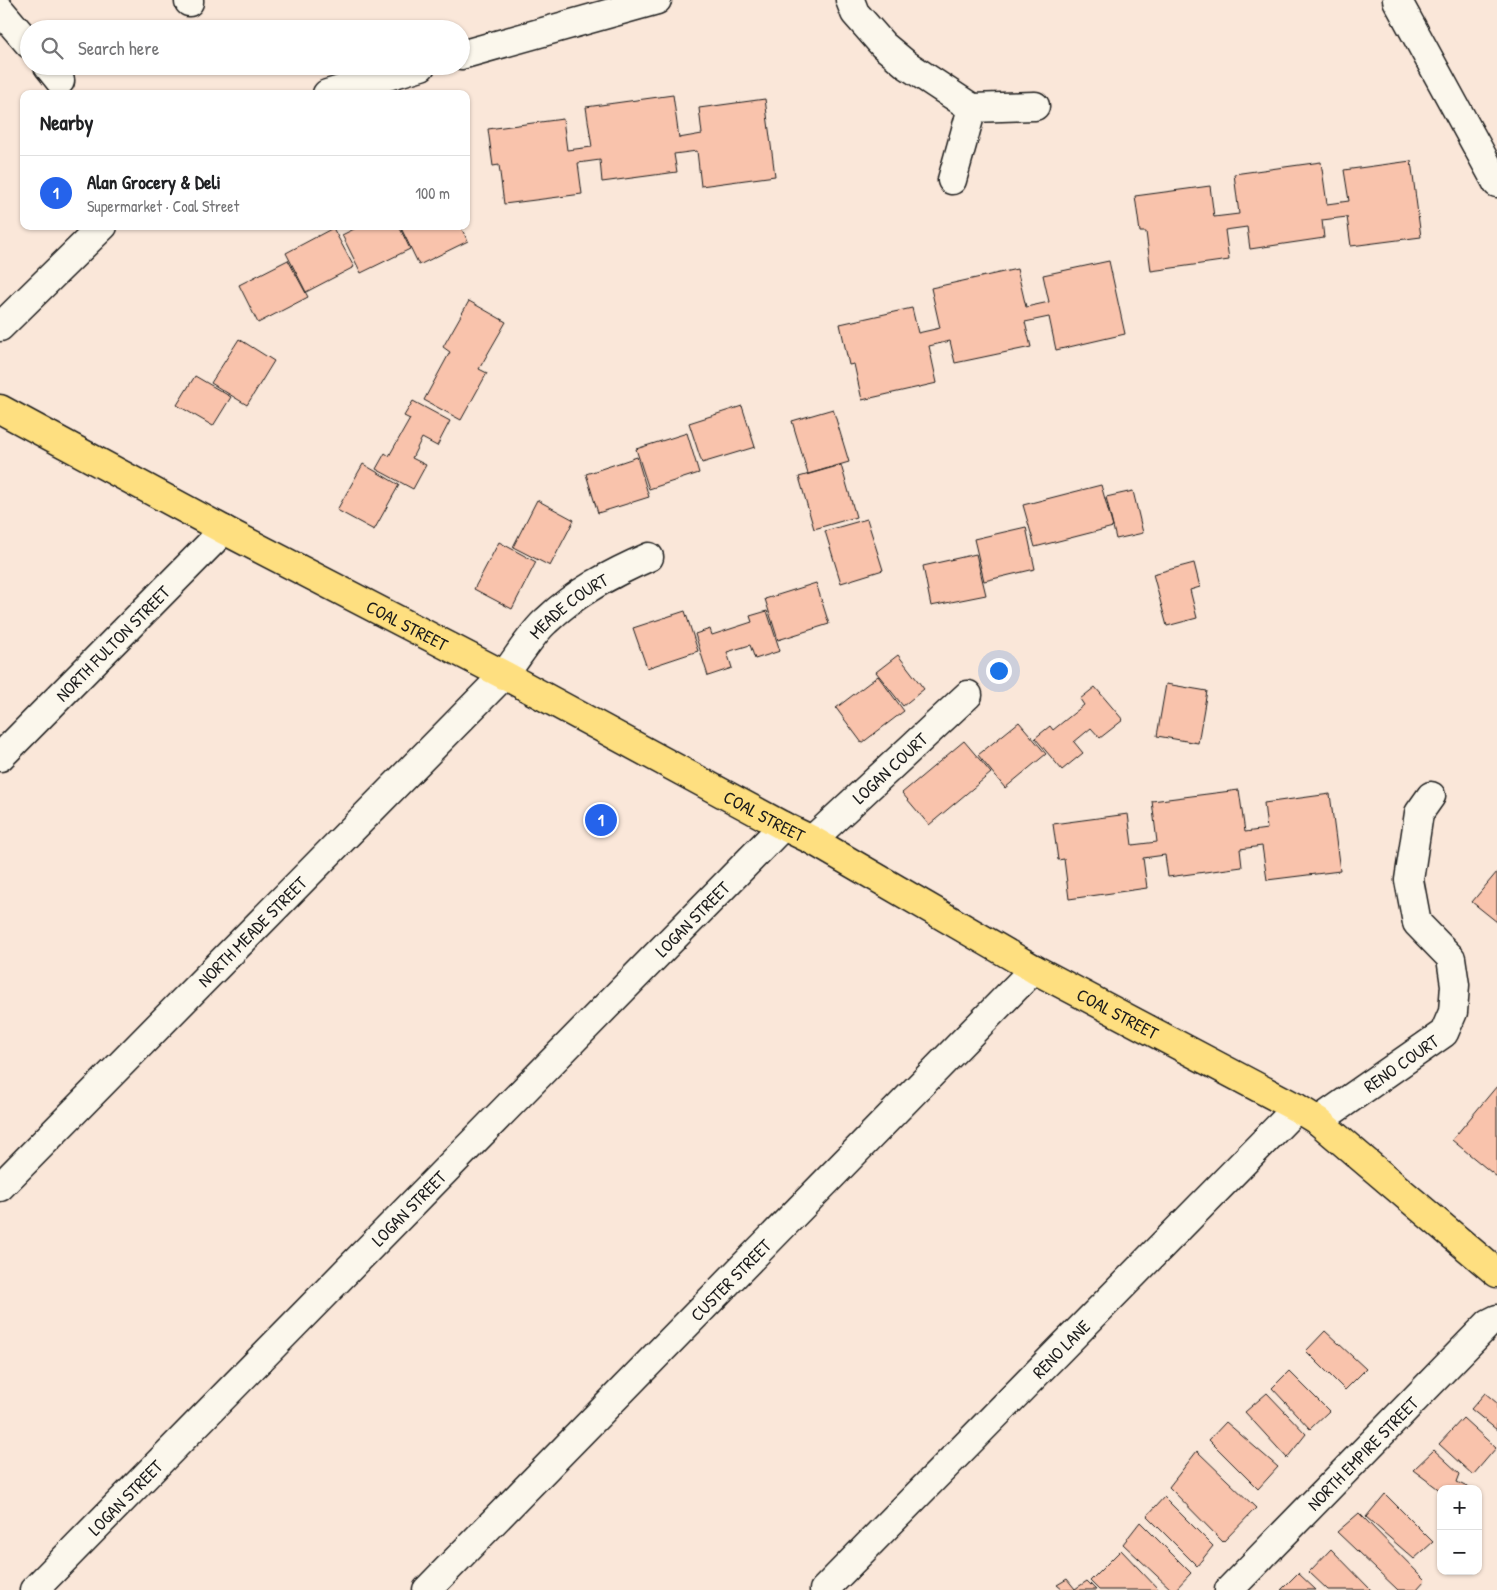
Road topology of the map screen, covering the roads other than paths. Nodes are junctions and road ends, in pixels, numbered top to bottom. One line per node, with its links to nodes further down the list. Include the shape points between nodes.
1 (657, 0): 6 (street)
2 (850, 0): 10 (street, via 854,13 883,45)
3 (1397, 0): 12 (street)
4 (0, 10): 5 (street)
5 (20, 33)
6 (470, 52)
7 (391, 75): 8 (street)
8 (340, 90)
9 (1034, 106): 10 (street)
10 (972, 108): 11 (street)
11 (952, 180)
12 (1497, 183)
13 (99, 230): 14 (street)
14 (0, 327)
15 (0, 408): 16 (main road, COAL STREET)
16 (224, 530): 18 (main road, COAL STREET); 20 (street, NORTH FULTON STREET)
17 (649, 557): 18 (street, MEADE COURT, via 580,593 544,622)
18 (504, 676): 22 (main road, COAL STREET); 26 (street, NORTH MEADE STREET)
19 (968, 695): 23 (street, LOGAN COURT)
20 (0, 757)
21 (1431, 796): 25 (street, RENO COURT, via 1419,813 1409,880 1417,923 1451,958 1455,985 1453,1012 1444,1033)
22 (783, 826): 23 (main road, COAL STREET); 29 (street, LOGAN STREET)
23 (812, 840): 24 (main road, COAL STREET)
24 (1034, 969): 25 (main road, COAL STREET); 30 (street, CUSTER STREET)
25 (1307, 1114): 27 (main road, COAL STREET); 31 (street, RENO LANE)
26 (0, 1187)
27 (1497, 1273)
28 (1497, 1319): 32 (street, NORTH EMPIRE STREET, via 1489,1323)
29 (34, 1590)
30 (427, 1590)
31 (824, 1590)
32 (1229, 1590)

